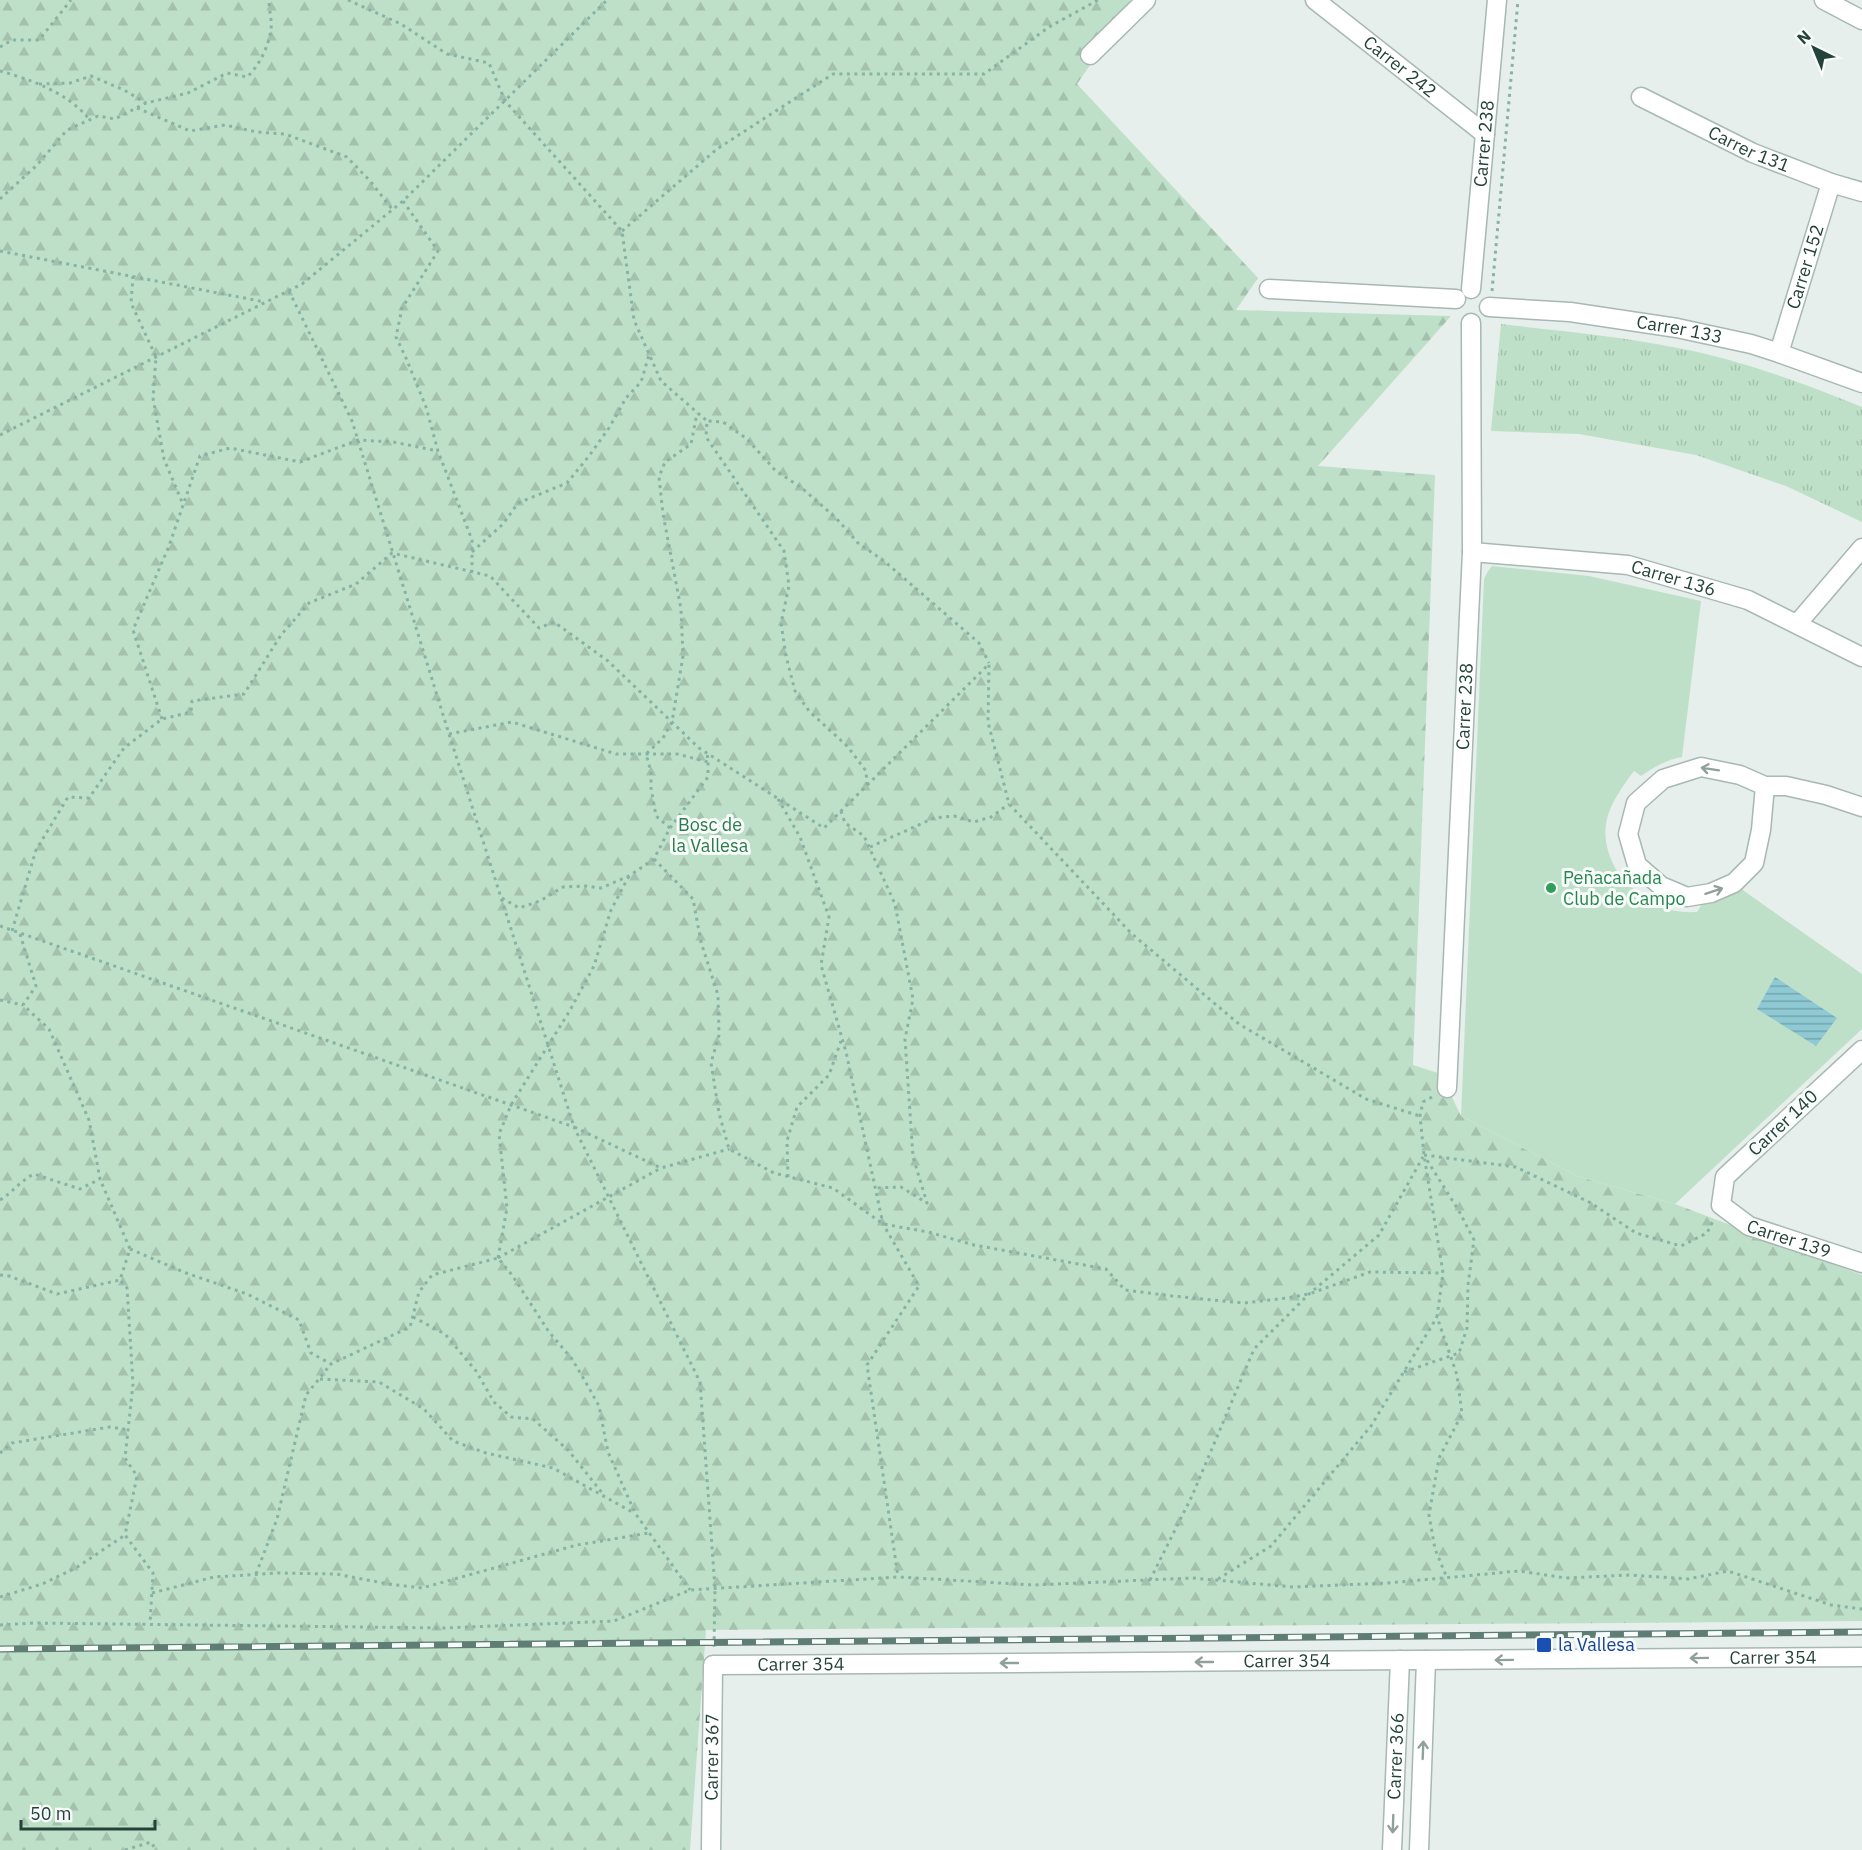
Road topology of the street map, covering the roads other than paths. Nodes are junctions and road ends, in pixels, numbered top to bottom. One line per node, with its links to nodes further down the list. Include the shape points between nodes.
1 (1146, 0): 7 (street)
2 (1315, 0): 9 (street, Carrer 242)
3 (1497, 0): 9 (street, Carrer 238)
4 (1824, 0): 5 (street)
5 (1847, 5): 6 (street)
6 (1862, 20)
7 (1090, 55)
8 (1641, 97): 10 (street, Carrer 131, via 1753,153)
9 (1485, 134): 13 (street, Carrer 238)
10 (1831, 183): 11 (street, Carrer 131); 16 (street, Carrer 152)
11 (1862, 192)
12 (1269, 289): 13 (street)
13 (1464, 294): 14 (street, via 1481,291); 15 (street, via 1455,305 1458,315)
14 (1490, 300): 15 (street, via 1482,320); 16 (street, Carrer 133, via 1677,328)
15 (1472, 323): 19 (street, Carrer 238)
16 (1779, 352): 17 (street, Carrer 133)
17 (1862, 383)
18 (1862, 548): 20 (street)
19 (1472, 552): 20 (street, Carrer 136, via 1628,565 1748,600); 25 (street, Carrer 238)
20 (1797, 624): 21 (street, Carrer 136)
21 (1862, 657)
22 (1765, 786): 22 (street, one-way to 22, via 1740,775 1701,767 1663,779 1636,803 1628,834 1637,865 1661,886 1687,897 1734,884 1754,863); 23 (street, via 1786,786)
23 (1862, 807)
24 (1862, 1050): 26 (street, Carrer 140, via 1725,1177)
25 (1447, 1088)
26 (1721, 1205): 27 (street, Carrer 139, via 1749,1226)
27 (1862, 1263)
28 (1862, 1656): 30 (street, Carrer 354, one-way to 30)
29 (1400, 1660): 30 (street, Carrer 354); 31 (street, Carrer 354, one-way to 31); 33 (street, Carrer 366, one-way to 33)
30 (1426, 1660): 34 (street, Carrer 366, one-way to 30)
31 (713, 1665): 32 (street, Carrer 367)
32 (711, 1850)
33 (1392, 1850)
34 (1419, 1850)

